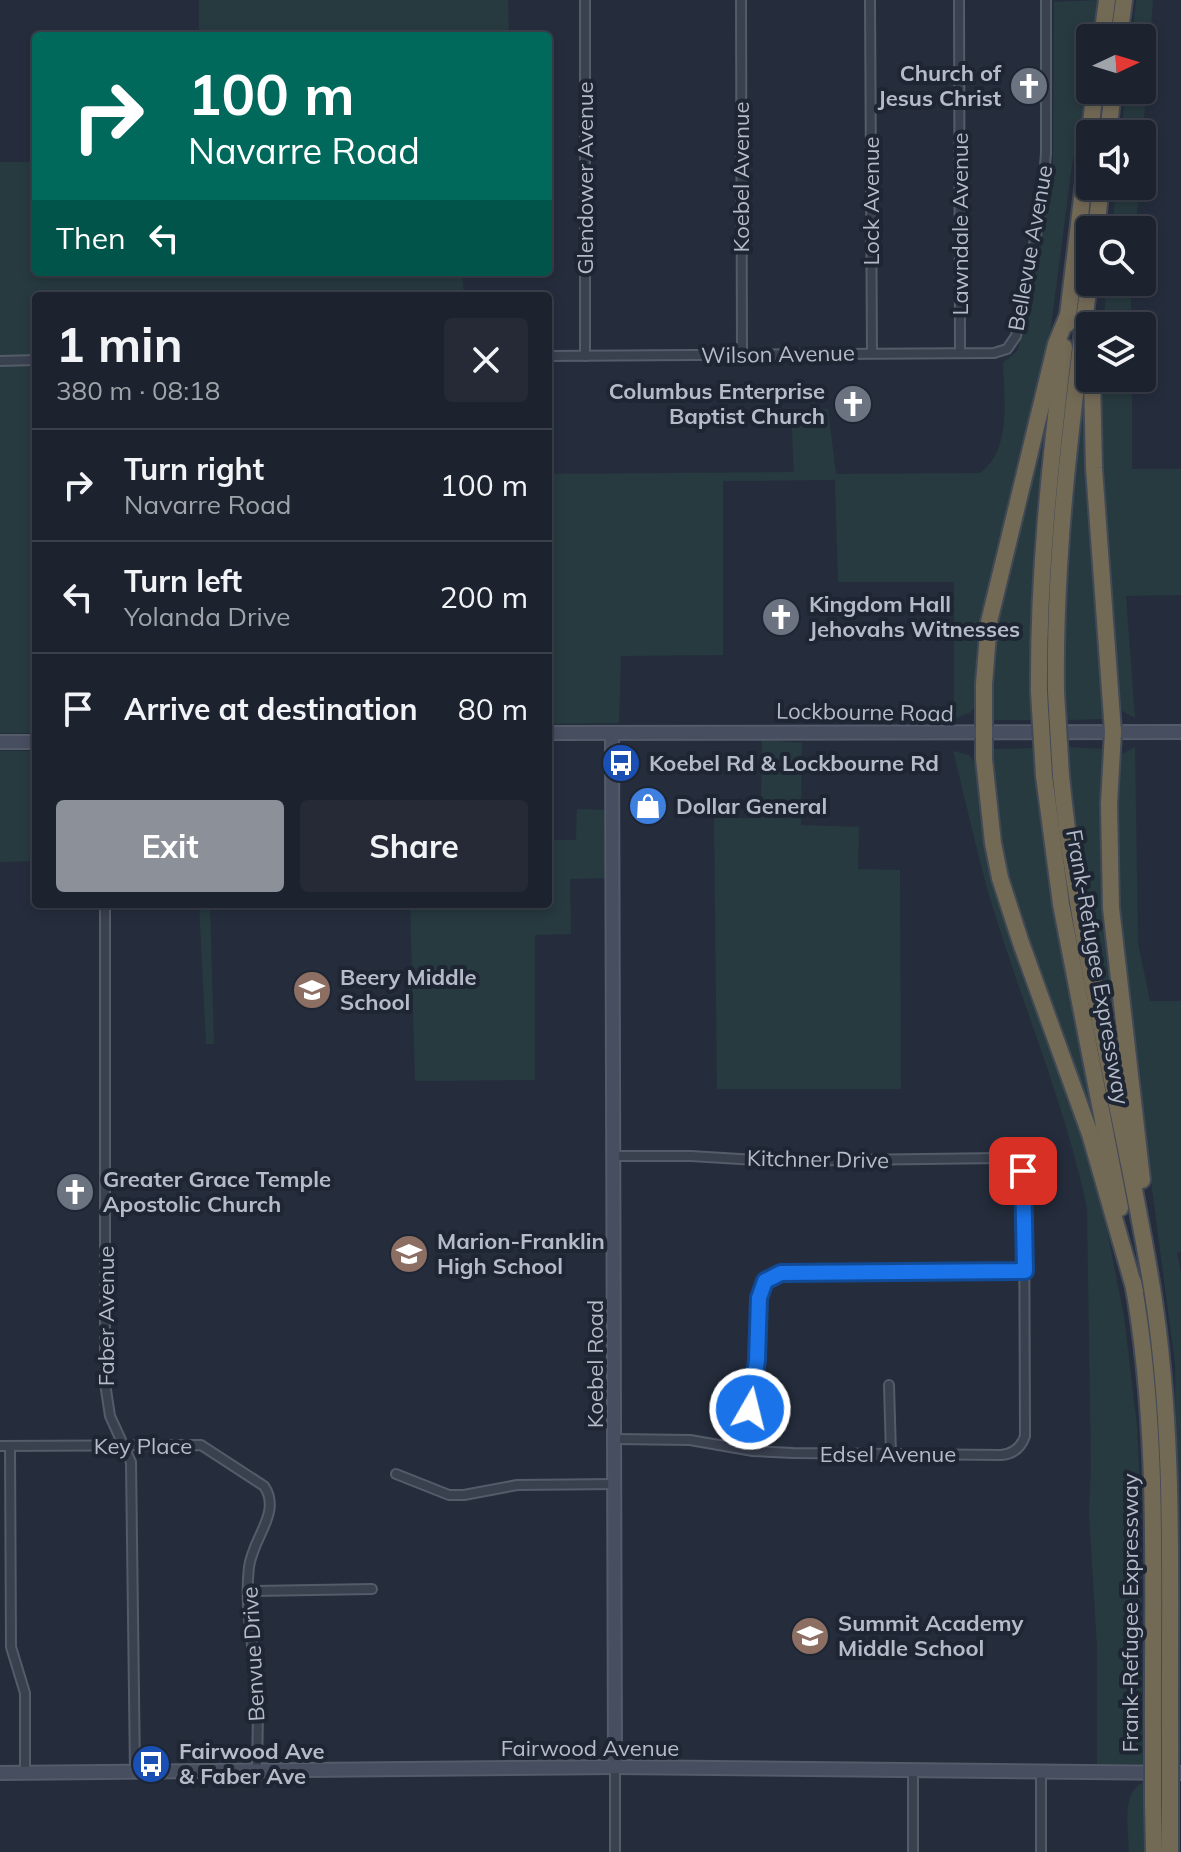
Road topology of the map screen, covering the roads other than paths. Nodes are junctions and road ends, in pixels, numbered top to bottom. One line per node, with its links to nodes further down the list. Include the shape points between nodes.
1 (585, 0): 18 (street, Glendower Avenue)
2 (741, 0): 16 (street, Koebel Avenue)
3 (870, 0): 15 (street, Lock Avenue)
4 (959, 0): 14 (street, Lawndale Avenue)
5 (1046, 0): 13 (street, Bellevue Avenue, via 1042,204 1016,336)
6 (1107, 0): 8 (highway)
7 (1124, 0): 9 (highway)
8 (1104, 24)
9 (1121, 24)
10 (1093, 104): 12 (highway, Frank-Refugee Expressway)
11 (1087, 296): 22 (highway, Frank-Refugee Expressway, via 1060,519)
12 (1068, 315): 22 (highway, Frank-Refugee Expressway, via 1040,583); 27 (highway, via 1056,344 989,622)
13 (1007, 349): 14 (street, Wilson Avenue)
14 (960, 352): 15 (street, Wilson Avenue)
15 (872, 353): 16 (street, Wilson Avenue)
16 (742, 355): 18 (street, Wilson Avenue)
17 (552, 356): 18 (street, Wilson Avenue)
18 (585, 356)
19 (32, 360): 20 (street)
20 (0, 361)
21 (1092, 392): 23 (highway)
22 (1048, 692): 30 (highway, Frank-Refugee Expressway, bridge)
23 (1113, 732): 24 (street, Lockbourne Road); 27 (street, Lockbourne Road); 34 (highway, via 1111,908)
24 (1181, 732)
25 (552, 733): 26 (street, Lockbourne Road)
26 (612, 733): 27 (street, Lockbourne Road); 32 (street, Koebel Road)
27 (985, 733): 35 (highway, via 1000,878 1090,1134)
28 (0, 742): 29 (street)
29 (32, 742)
30 (1053, 776): 34 (highway, Frank-Refugee Expressway); 35 (highway, Frank-Refugee Expressway, via 1061,904)
31 (105, 908): 38 (street, Faber Avenue, via 105,1383 110,1416)
32 (615, 1156): 33 (street, Kitchner Drive, via 1010,1159 1024,1179); 37 (street, Koebel Road)
33 (1025, 1271): 40 (street, via 781,1273 765,1281); 41 (street, Edsel Avenue, via 1025,1436 1016,1450 1001,1455)
34 (1152, 1289): 47 (highway, Frank-Refugee Expressway, via 1166,1439)
35 (1135, 1291): 47 (highway, Frank-Refugee Expressway, via 1150,1449)
36 (889, 1385): 41 (street)
37 (616, 1439): 40 (street, Edsel Avenue, via 690,1440); 43 (street, Koebel Road)
38 (125, 1445): 39 (street, Key Place); 44 (street, Key Place, via 201,1445 258,1480); 49 (street, Faber Avenue, via 132,1480)
39 (5, 1446): 54 (street, via 11,1647 25,1693)
40 (742, 1449): 41 (street, Edsel Avenue)
41 (891, 1454)
42 (396, 1474): 43 (street, via 449,1495 517,1485)
43 (615, 1484): 48 (street, Koebel Road)
44 (269, 1493): 46 (street, Benvue Drive, via 270,1515 252,1551)
45 (372, 1589): 46 (street)
46 (249, 1591): 50 (street, Benvue Drive)
47 (1161, 1740): 56 (highway, Frank-Refugee Expressway, bridge)
48 (615, 1767): 50 (street, Fairwood Avenue); 51 (street, Fairwood Avenue); 57 (street, Koebel Road)
49 (135, 1771): 50 (street, Fairwood Avenue); 54 (street, Fairwood Avenue)
50 (257, 1771)
51 (913, 1771): 52 (street, Fairwood Avenue); 58 (street)
52 (1041, 1772): 55 (street, Fairwood Avenue); 59 (street)
53 (0, 1773): 54 (street, Fairwood Avenue)
54 (25, 1773)
55 (1181, 1773)
56 (1162, 1803): 60 (highway, Frank-Refugee Expressway); 61 (highway, Frank-Refugee Expressway)
57 (615, 1852)
58 (913, 1852)
59 (1041, 1852)
60 (1154, 1852)
61 (1170, 1852)

